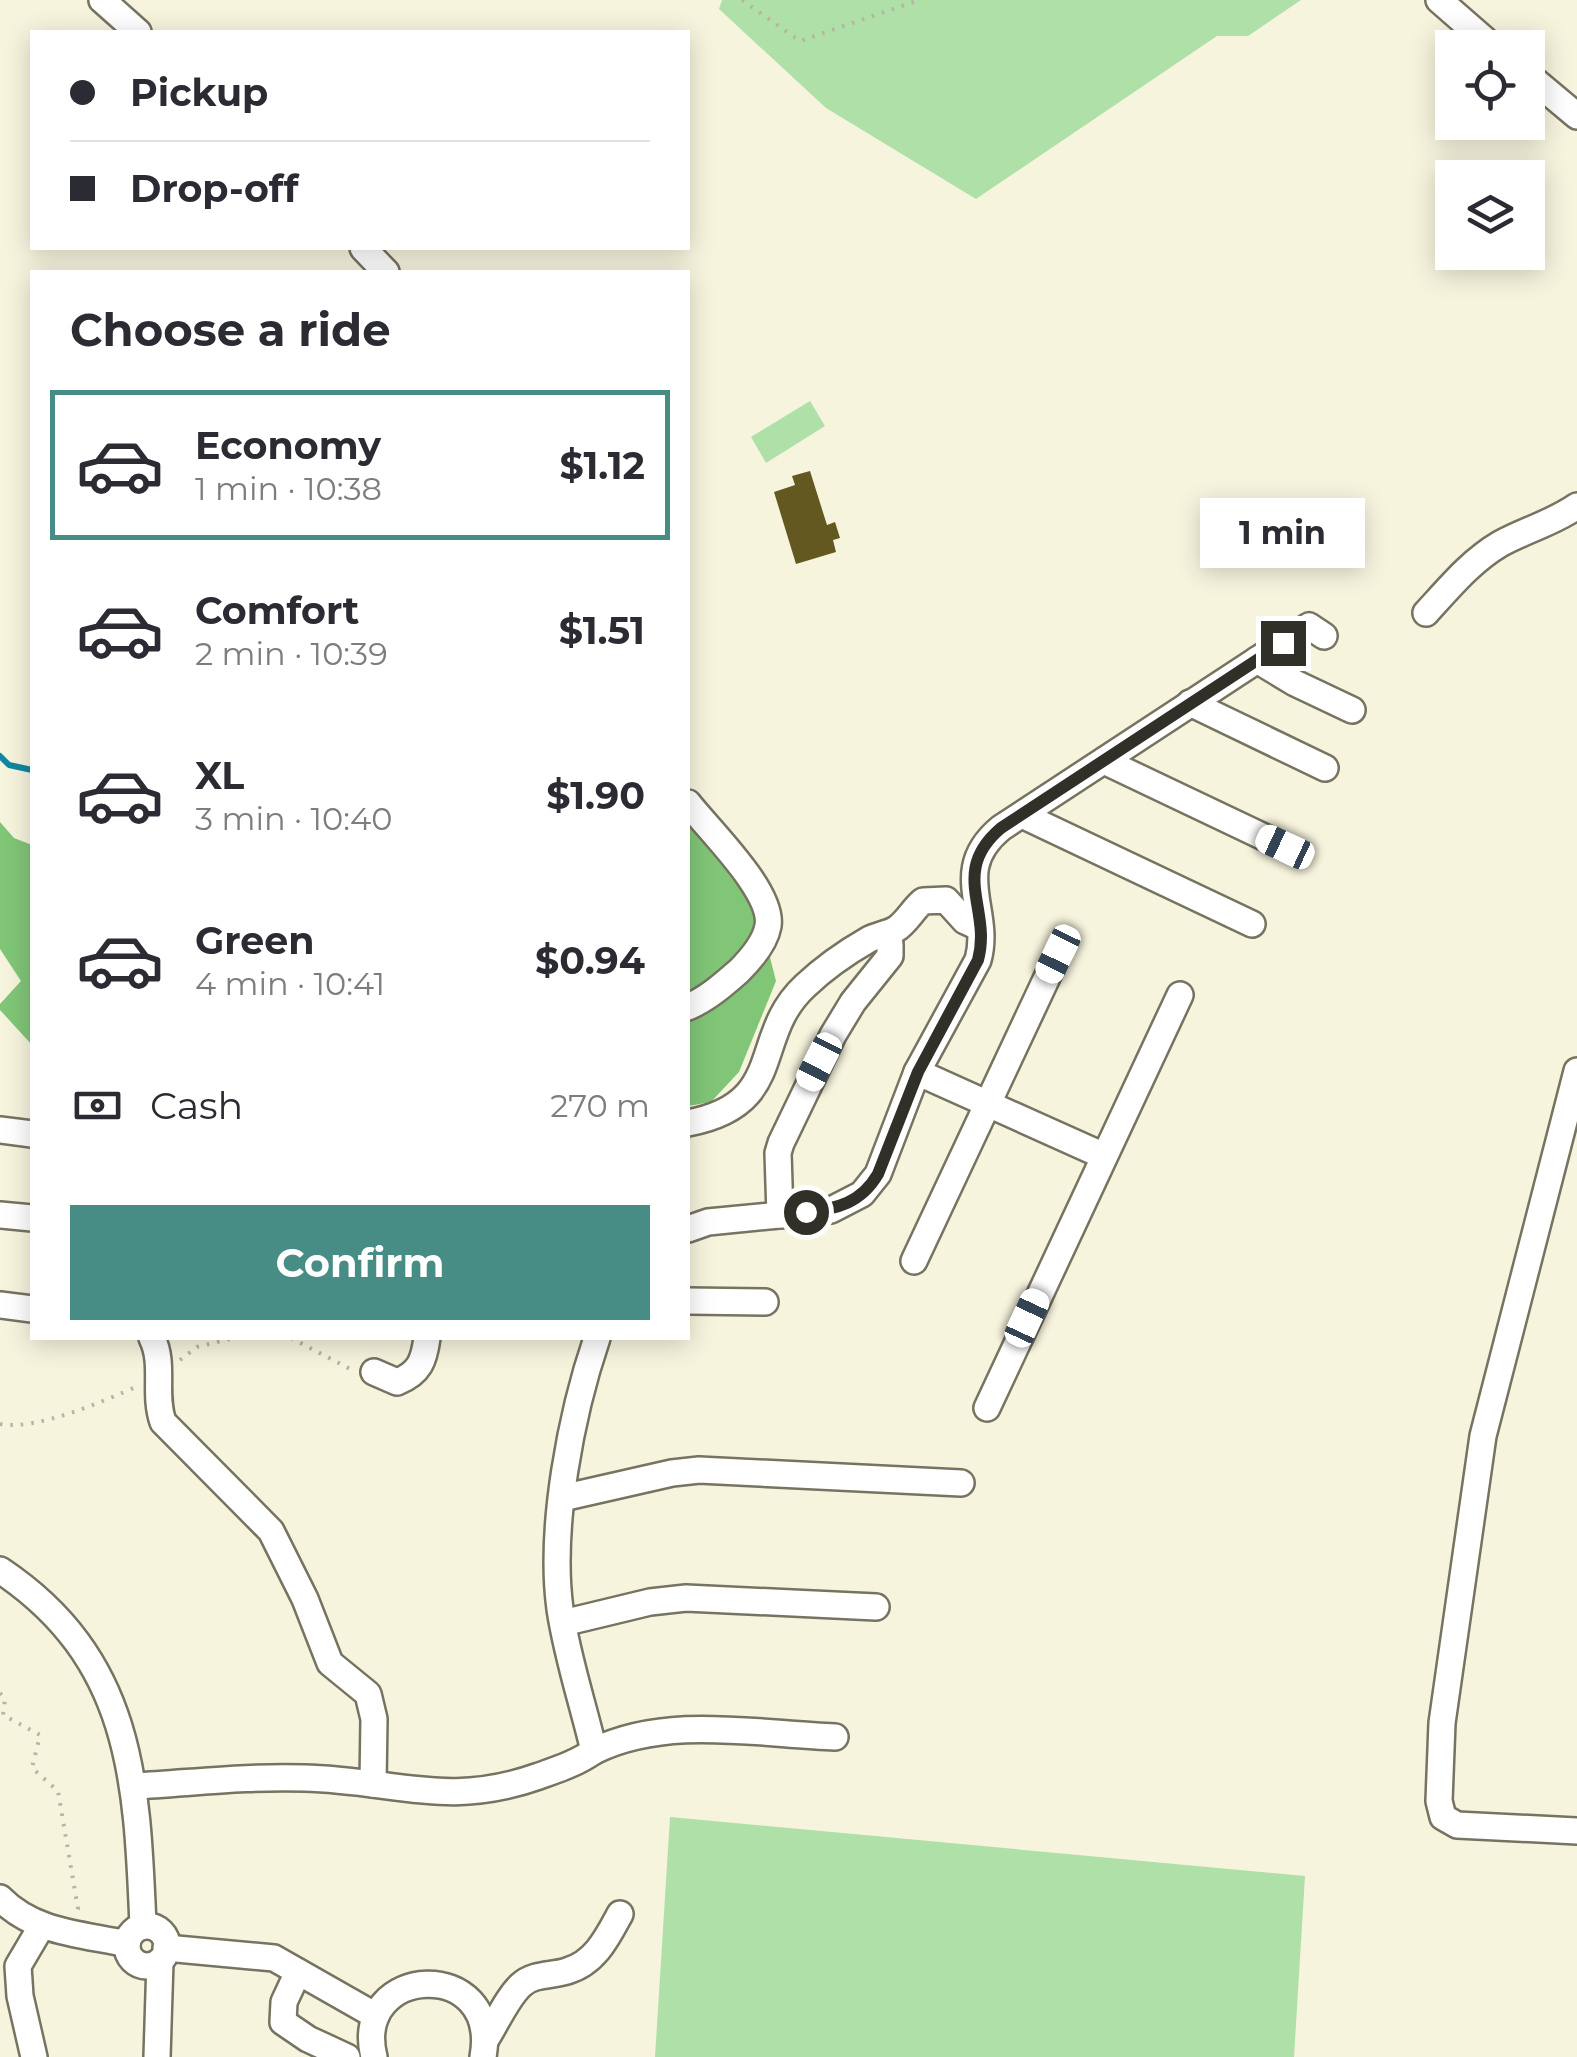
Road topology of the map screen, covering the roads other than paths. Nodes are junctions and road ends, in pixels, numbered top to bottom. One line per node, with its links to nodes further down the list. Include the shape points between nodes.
1 (102, 0): 3 (street)
2 (1439, 0): 4 (street)
3 (136, 30)
4 (1473, 30)
5 (1545, 89): 6 (street)
6 (1577, 116)
7 (365, 250): 8 (street)
8 (384, 270)
9 (1577, 506): 10 (street, via 1478,559)
10 (1426, 613)
11 (1324, 636): 12 (street, via 1310,626)
12 (1257, 660): 13 (street); 14 (street)
13 (1190, 704): 15 (street); 16 (street)
14 (1352, 710)
15 (1104, 760): 18 (street); 19 (street)
16 (1325, 768)
17 (690, 806): 25 (street, via 758,890 768,926 750,960)
18 (1022, 815): 20 (street); 21 (street, via 978,852)
19 (1285, 847)
20 (1252, 924)
21 (978, 927): 22 (street, via 946,900 928,900); 27 (street, via 978,960)
22 (885, 934): 29 (street, via 866,941 794,998 758,1082 742,1100 719,1116); 34 (street, via 890,956 833,1035 781,1143)
23 (1058, 954): 28 (street)
24 (1180, 995): 32 (street)
25 (690, 1006)
26 (1577, 1071): 56 (street, via 1482,1436 1442,1723 1440,1801 1443,1817 1458,1824)
27 (918, 1072): 28 (street); 34 (street, via 868,1188 840,1207)
28 (986, 1102): 32 (street); 37 (street)
29 (690, 1123)
30 (0, 1130): 31 (street)
31 (30, 1134)
32 (1104, 1156): 46 (street)
33 (0, 1215): 35 (street)
34 (780, 1215): 36 (street)
35 (30, 1218)
36 (690, 1227)
37 (914, 1261)
38 (690, 1301): 39 (street)
39 (765, 1302)
40 (0, 1305): 41 (street)
41 (30, 1309)
42 (153, 1340): 54 (street, via 163,1422 270,1531 306,1598 326,1656 371,1700)
43 (428, 1340): 45 (street, via 423,1362 410,1376 398,1382)
44 (596, 1340): 48 (street)
45 (374, 1372)
46 (987, 1408)
47 (961, 1483): 48 (street, via 699,1470)
48 (562, 1498): 51 (street)
49 (0, 1570): 55 (street, via 50,1610 92,1663)
50 (876, 1607): 51 (street, via 686,1598)
51 (563, 1622): 53 (street)
52 (836, 1738): 53 (street, via 670,1732 641,1734)
53 (594, 1751): 54 (street, via 495,1790 440,1794)
54 (373, 1784): 55 (street, via 288,1778)
55 (135, 1786): 60 (street)
56 (1577, 1830)
57 (0, 1898): 59 (street)
58 (620, 1914): 63 (street, via 587,1962 522,1984)
59 (51, 1929): 60 (street); 64 (street, via 18,1966)
60 (147, 1949): 61 (street, via 265,1956); 65 (street); 66 (street)
61 (298, 1972): 62 (street); 67 (street, via 282,2022)
62 (376, 2016): 63 (street, via 414,1984 448,1986 475,2007); 68 (street)
63 (484, 2048)
64 (34, 2057)
65 (143, 2057)
66 (156, 2057)
67 (347, 2057)
68 (374, 2057)

